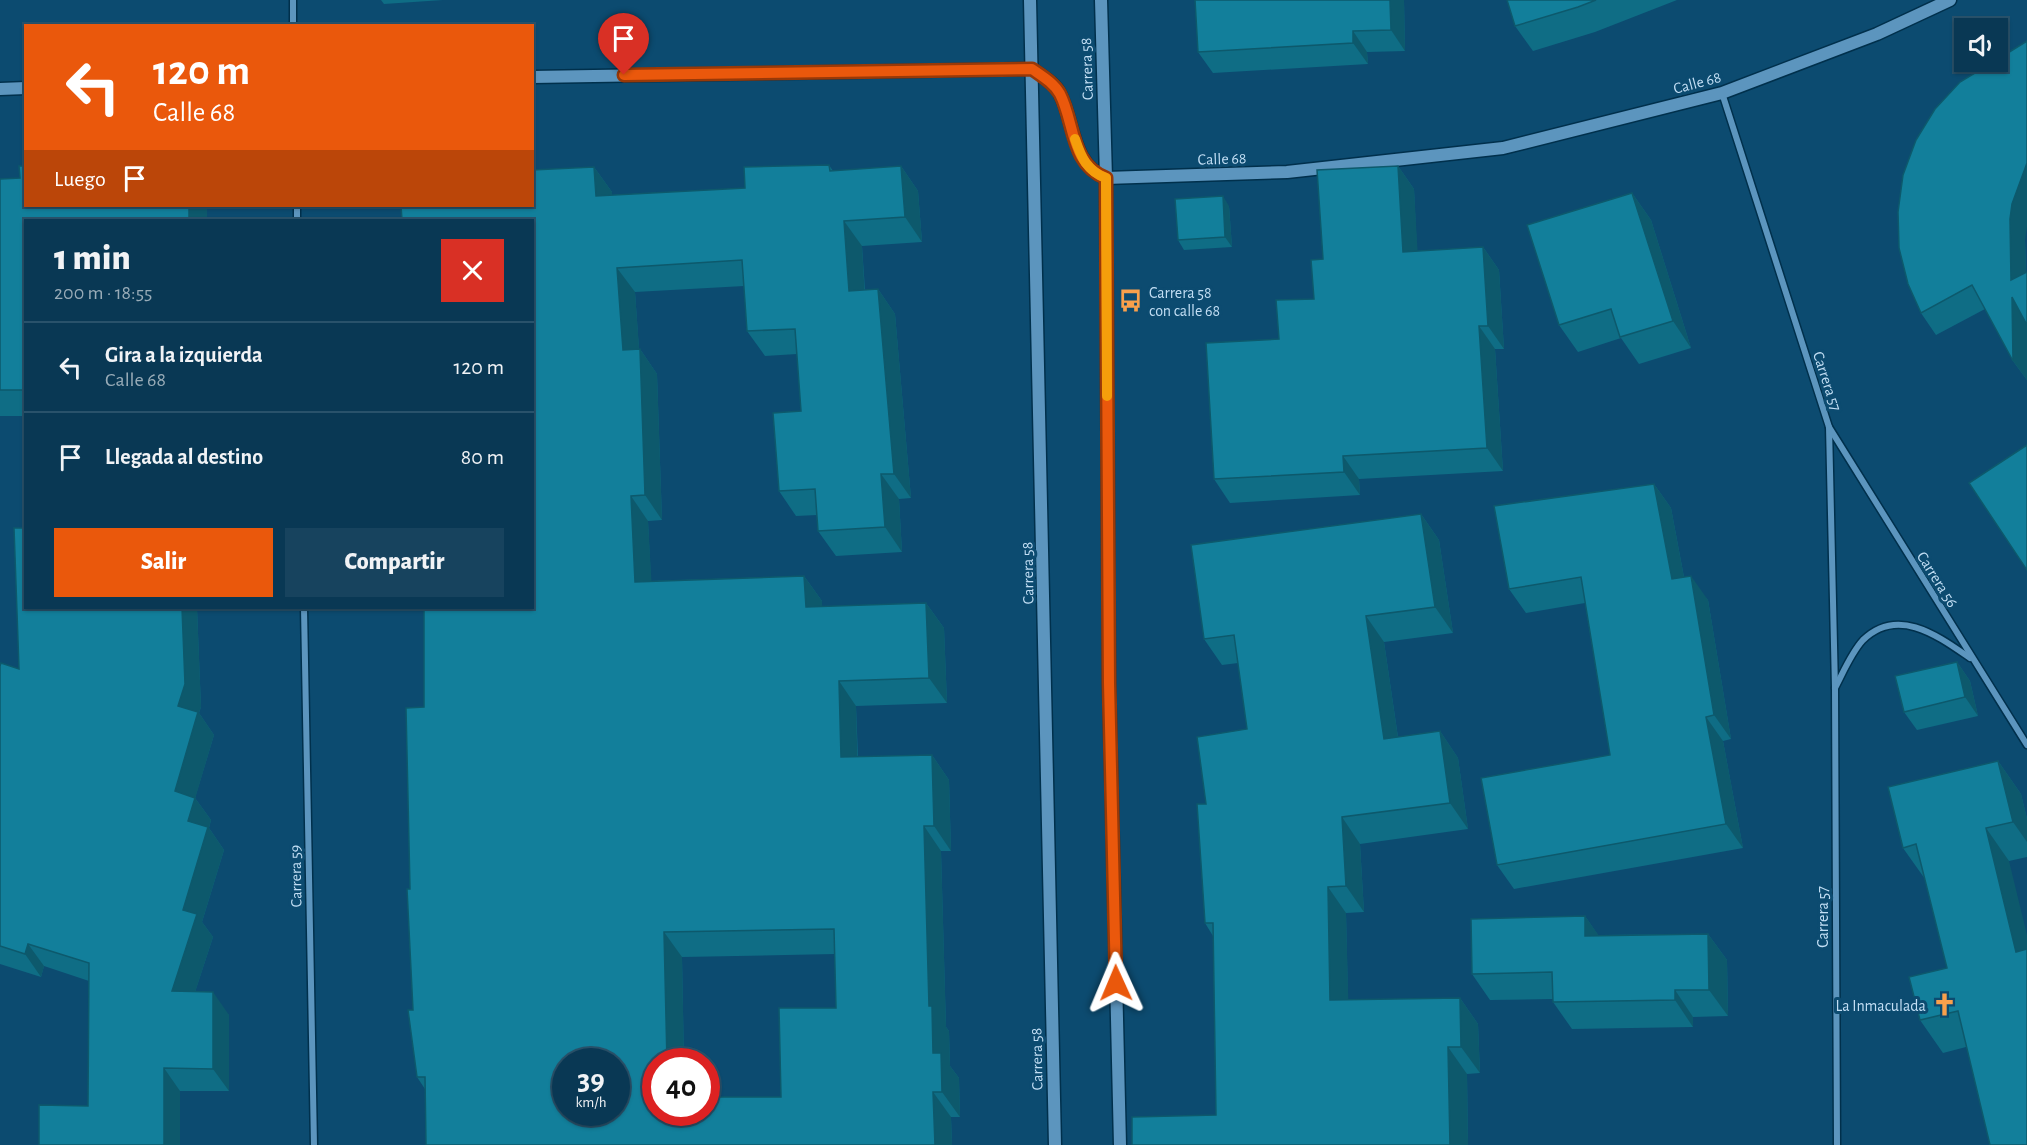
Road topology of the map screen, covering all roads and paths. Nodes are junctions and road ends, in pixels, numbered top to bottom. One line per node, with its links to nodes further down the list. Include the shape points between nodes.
1 (293, 0): 5 (street)
2 (1030, 0): 6 (street, Carrera 58)
3 (1101, 0): 11 (street, Carrera 58)
4 (1950, 0): 10 (street, Calle 68, via 1877,34)
5 (293, 24)
6 (1032, 69): 7 (street); 11 (street, via 1060,93 1081,159); 18 (street, Carrera 58)
7 (534, 77)
8 (24, 88): 9 (street)
9 (0, 89)
10 (1722, 93): 11 (street, Calle 68, via 1503,148 1287,172); 12 (street, Carrera 57)
11 (1106, 178): 19 (street, Carrera 58, via 1109,683)
12 (1828, 427): 14 (street, Carrera 56); 15 (street, Carrera 57)
13 (304, 609): 17 (street, Carrera 59)
14 (1971, 660): 15 (street, via 1917,626 1896,624 1875,630 1862,642); 16 (street, Carrera 56)
15 (1834, 688): 20 (street, Carrera 57)
16 (2027, 745)
17 (314, 1145)
18 (1055, 1145)
19 (1120, 1145)
20 (1837, 1145)

